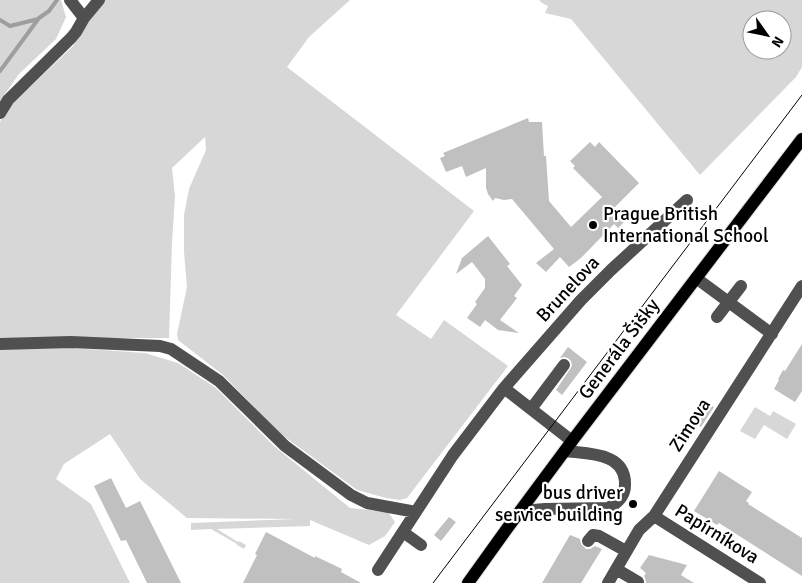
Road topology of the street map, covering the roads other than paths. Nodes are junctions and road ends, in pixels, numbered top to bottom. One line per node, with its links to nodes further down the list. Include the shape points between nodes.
1 (70, 0): 3 (street)
2 (99, 0): 3 (street)
3 (84, 18): 4 (street, via 71,38 8,100)
4 (0, 113)
5 (802, 140): 7 (main road, Generála Šišky)
6 (687, 200): 15 (street, Brunelova, via 610,270)
7 (696, 278): 10 (street); 17 (main road, Generála Šišky)
8 (741, 286): 10 (street)
9 (802, 286): 12 (street, Zimova)
10 (728, 302): 11 (street); 12 (street)
11 (717, 317)
12 (772, 334): 20 (street, Zimova)
13 (0, 344): 19 (street, via 71,342 171,349 219,381 285,446 351,495 367,503)
14 (564, 365): 16 (street)
15 (504, 388): 16 (street); 19 (street, Brunelova, via 457,449)
16 (531, 409): 17 (street)
17 (568, 446): 18 (main road, Generála Šišky); 18 (street, via 614,460 625,477 623,496 608,508)
18 (520, 511): 28 (main road, Generála Šišky)
19 (416, 512): 21 (street, Brunelova)
20 (654, 516): 24 (street, Zimova, via 639,530); 30 (street, Papírníkova)
21 (403, 532): 23 (street); 26 (street, Brunelova)
22 (588, 541): 24 (street, via 593,535 599,536)
23 (421, 544)
24 (626, 551): 25 (street, Zimova)
25 (616, 569): 27 (street); 29 (street, Zimova)
26 (378, 570)
27 (638, 582)
28 (468, 583)
29 (608, 583)
30 (760, 583)

